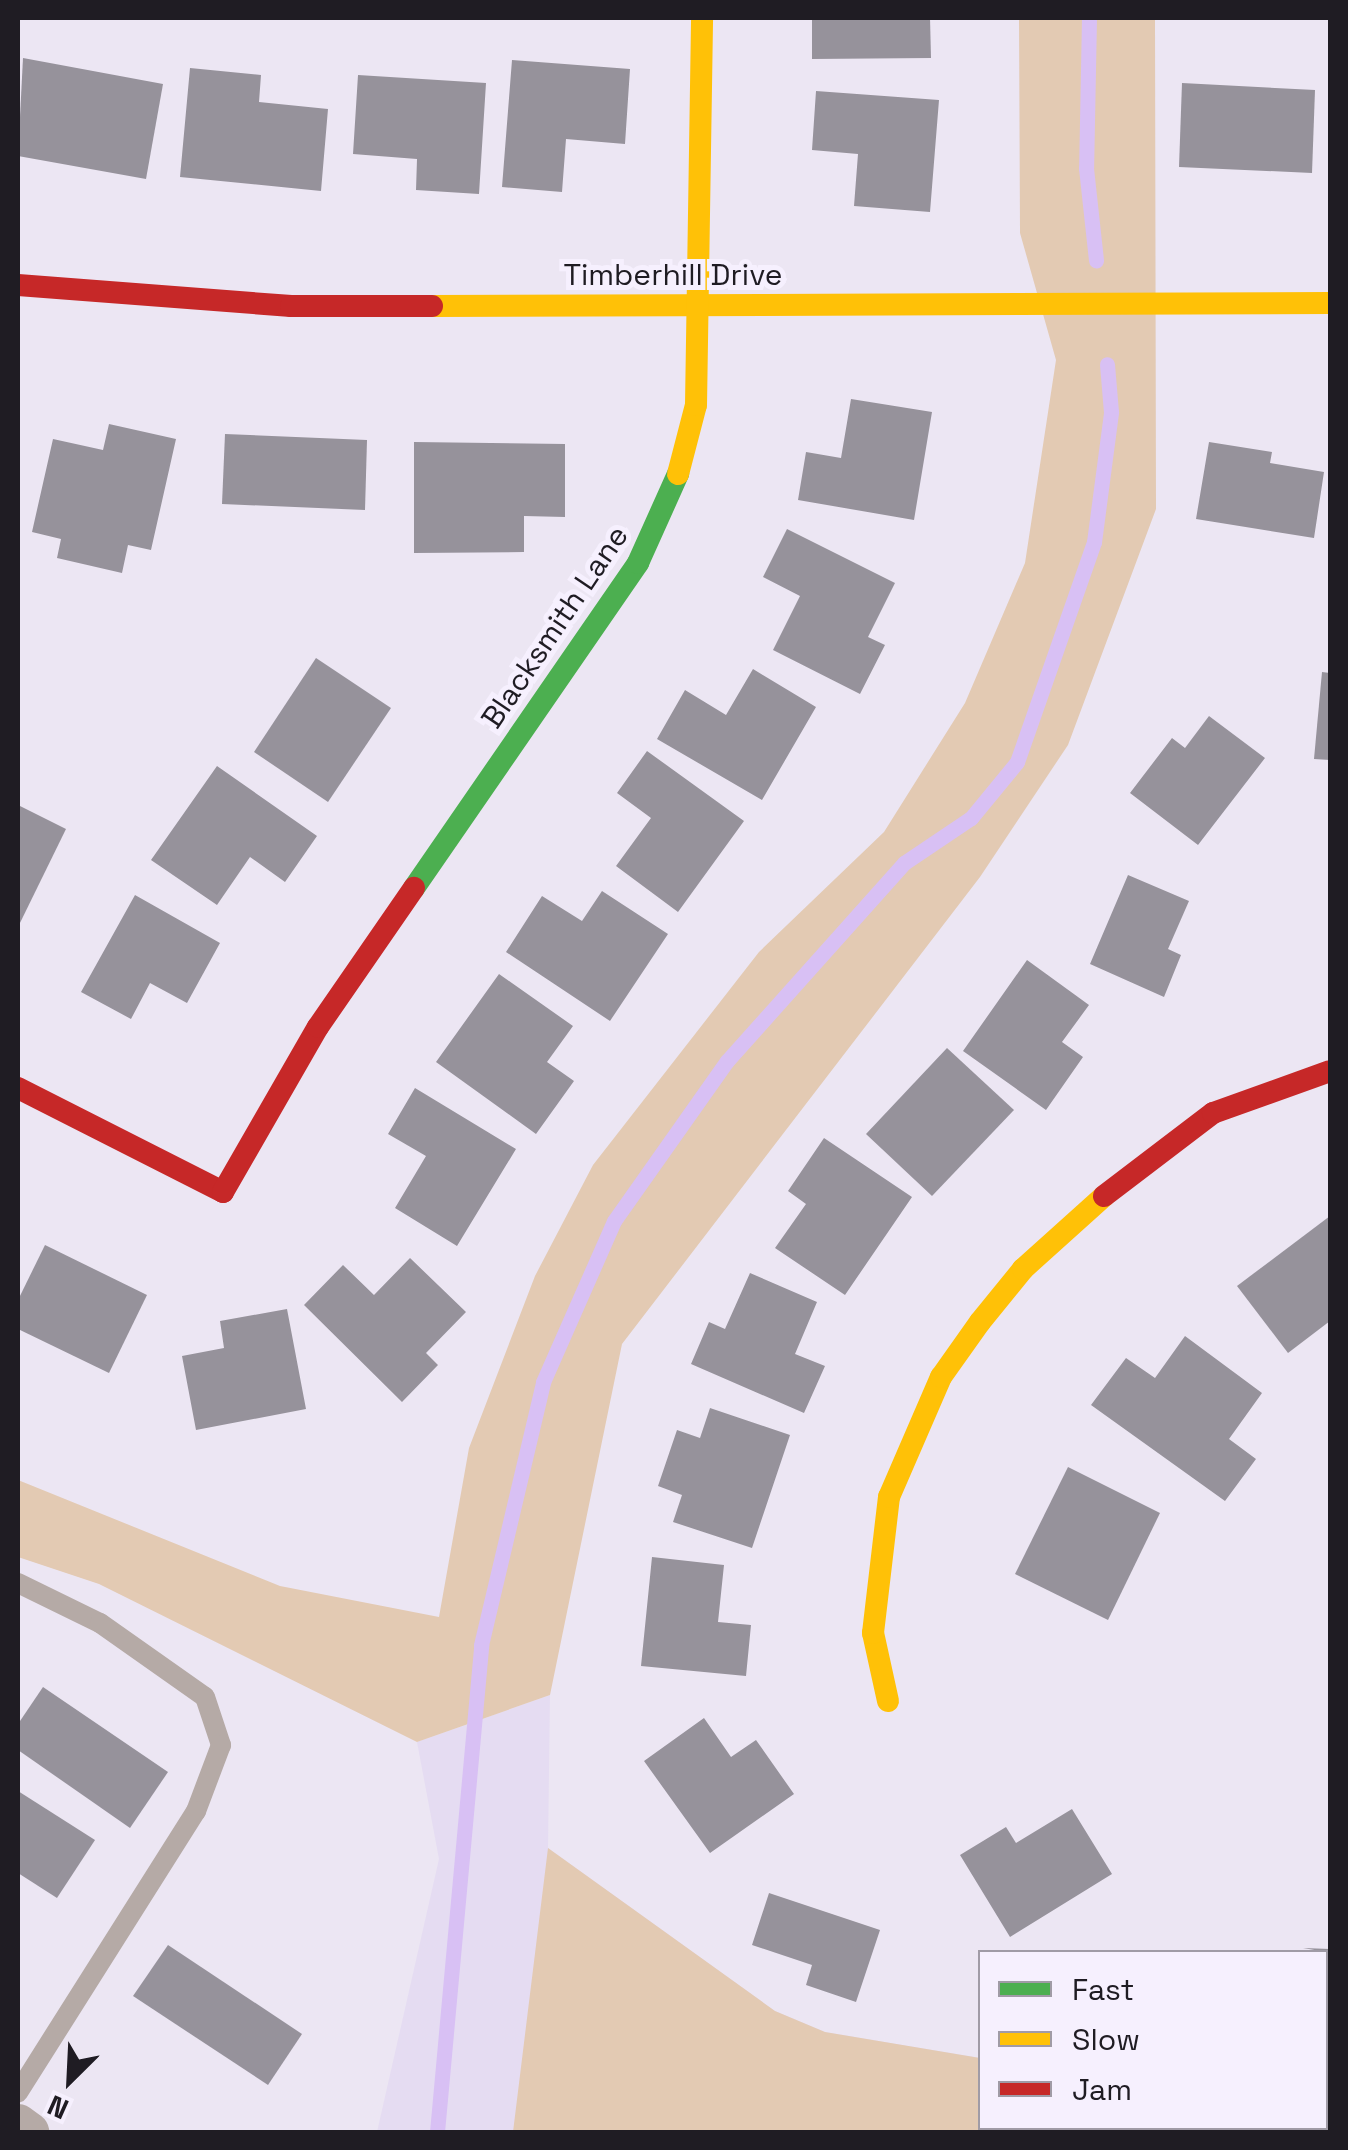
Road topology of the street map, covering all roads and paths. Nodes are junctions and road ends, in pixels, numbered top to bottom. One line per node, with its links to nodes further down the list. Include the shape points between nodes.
1 (702, 18): 4 (street, Blacksmith Lane)
2 (18, 285): 4 (street, Timberhill Drive, via 291,306)
3 (1330, 303): 4 (street, Timberhill Drive)
4 (702, 304): 6 (street, Blacksmith Lane, via 696,405 659,525 318,1027 223,1192)
5 (1330, 1070): 8 (street, via 1213,1113 1138,1164 1023,1270 941,1377 889,1497 873,1633)
6 (18, 1088)
7 (18, 1583): 9 (lane, via 100,1623 205,1697 221,1746 196,1811)
8 (888, 1701)
9 (18, 2093)
10 (18, 2124): 11 (street)
11 (28, 2132)

